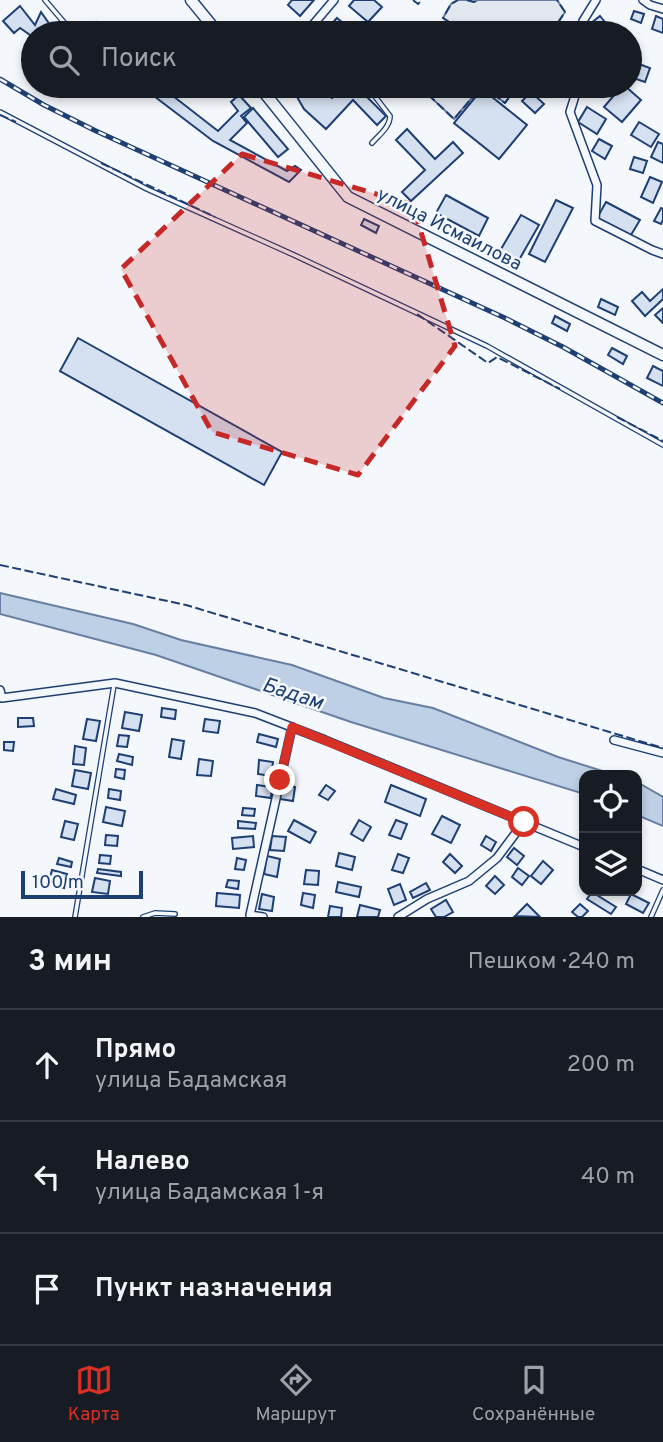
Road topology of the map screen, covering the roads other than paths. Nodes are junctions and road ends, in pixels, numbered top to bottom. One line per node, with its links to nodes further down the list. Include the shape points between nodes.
1 (45, 0): 7 (lane)
2 (191, 0): 8 (main road)
3 (334, 0): 9 (street)
4 (596, 0): 10 (street)
5 (643, 0): 6 (street)
6 (663, 9)
7 (63, 21)
8 (205, 21)
9 (318, 21)
10 (583, 21)
11 (270, 98): 17 (main road, улица Исмаилова, via 348,197)
12 (376, 98): 15 (lane, via 390,121)
13 (574, 98): 16 (street, via 570,112 597,185 595,220)
14 (0, 112): 18 (lane, via 147,189 486,346)
15 (372, 143)
16 (663, 254)
17 (663, 355)
18 (663, 445)
19 (115, 683): 20 (street); 21 (street, via 255,713); 30 (lane)
20 (1, 698)
21 (292, 727): 24 (street); 32 (street, via 250,915)
22 (614, 740): 23 (street)
23 (663, 753)
24 (524, 822): 25 (street); 33 (street, via 497,858 469,881)
25 (579, 845)
26 (642, 871): 27 (street)
27 (663, 880)
28 (663, 890): 34 (lane)
29 (175, 914): 31 (lane)
30 (75, 917)
31 (143, 917)
32 (262, 917)
33 (398, 917)
34 (651, 917)

